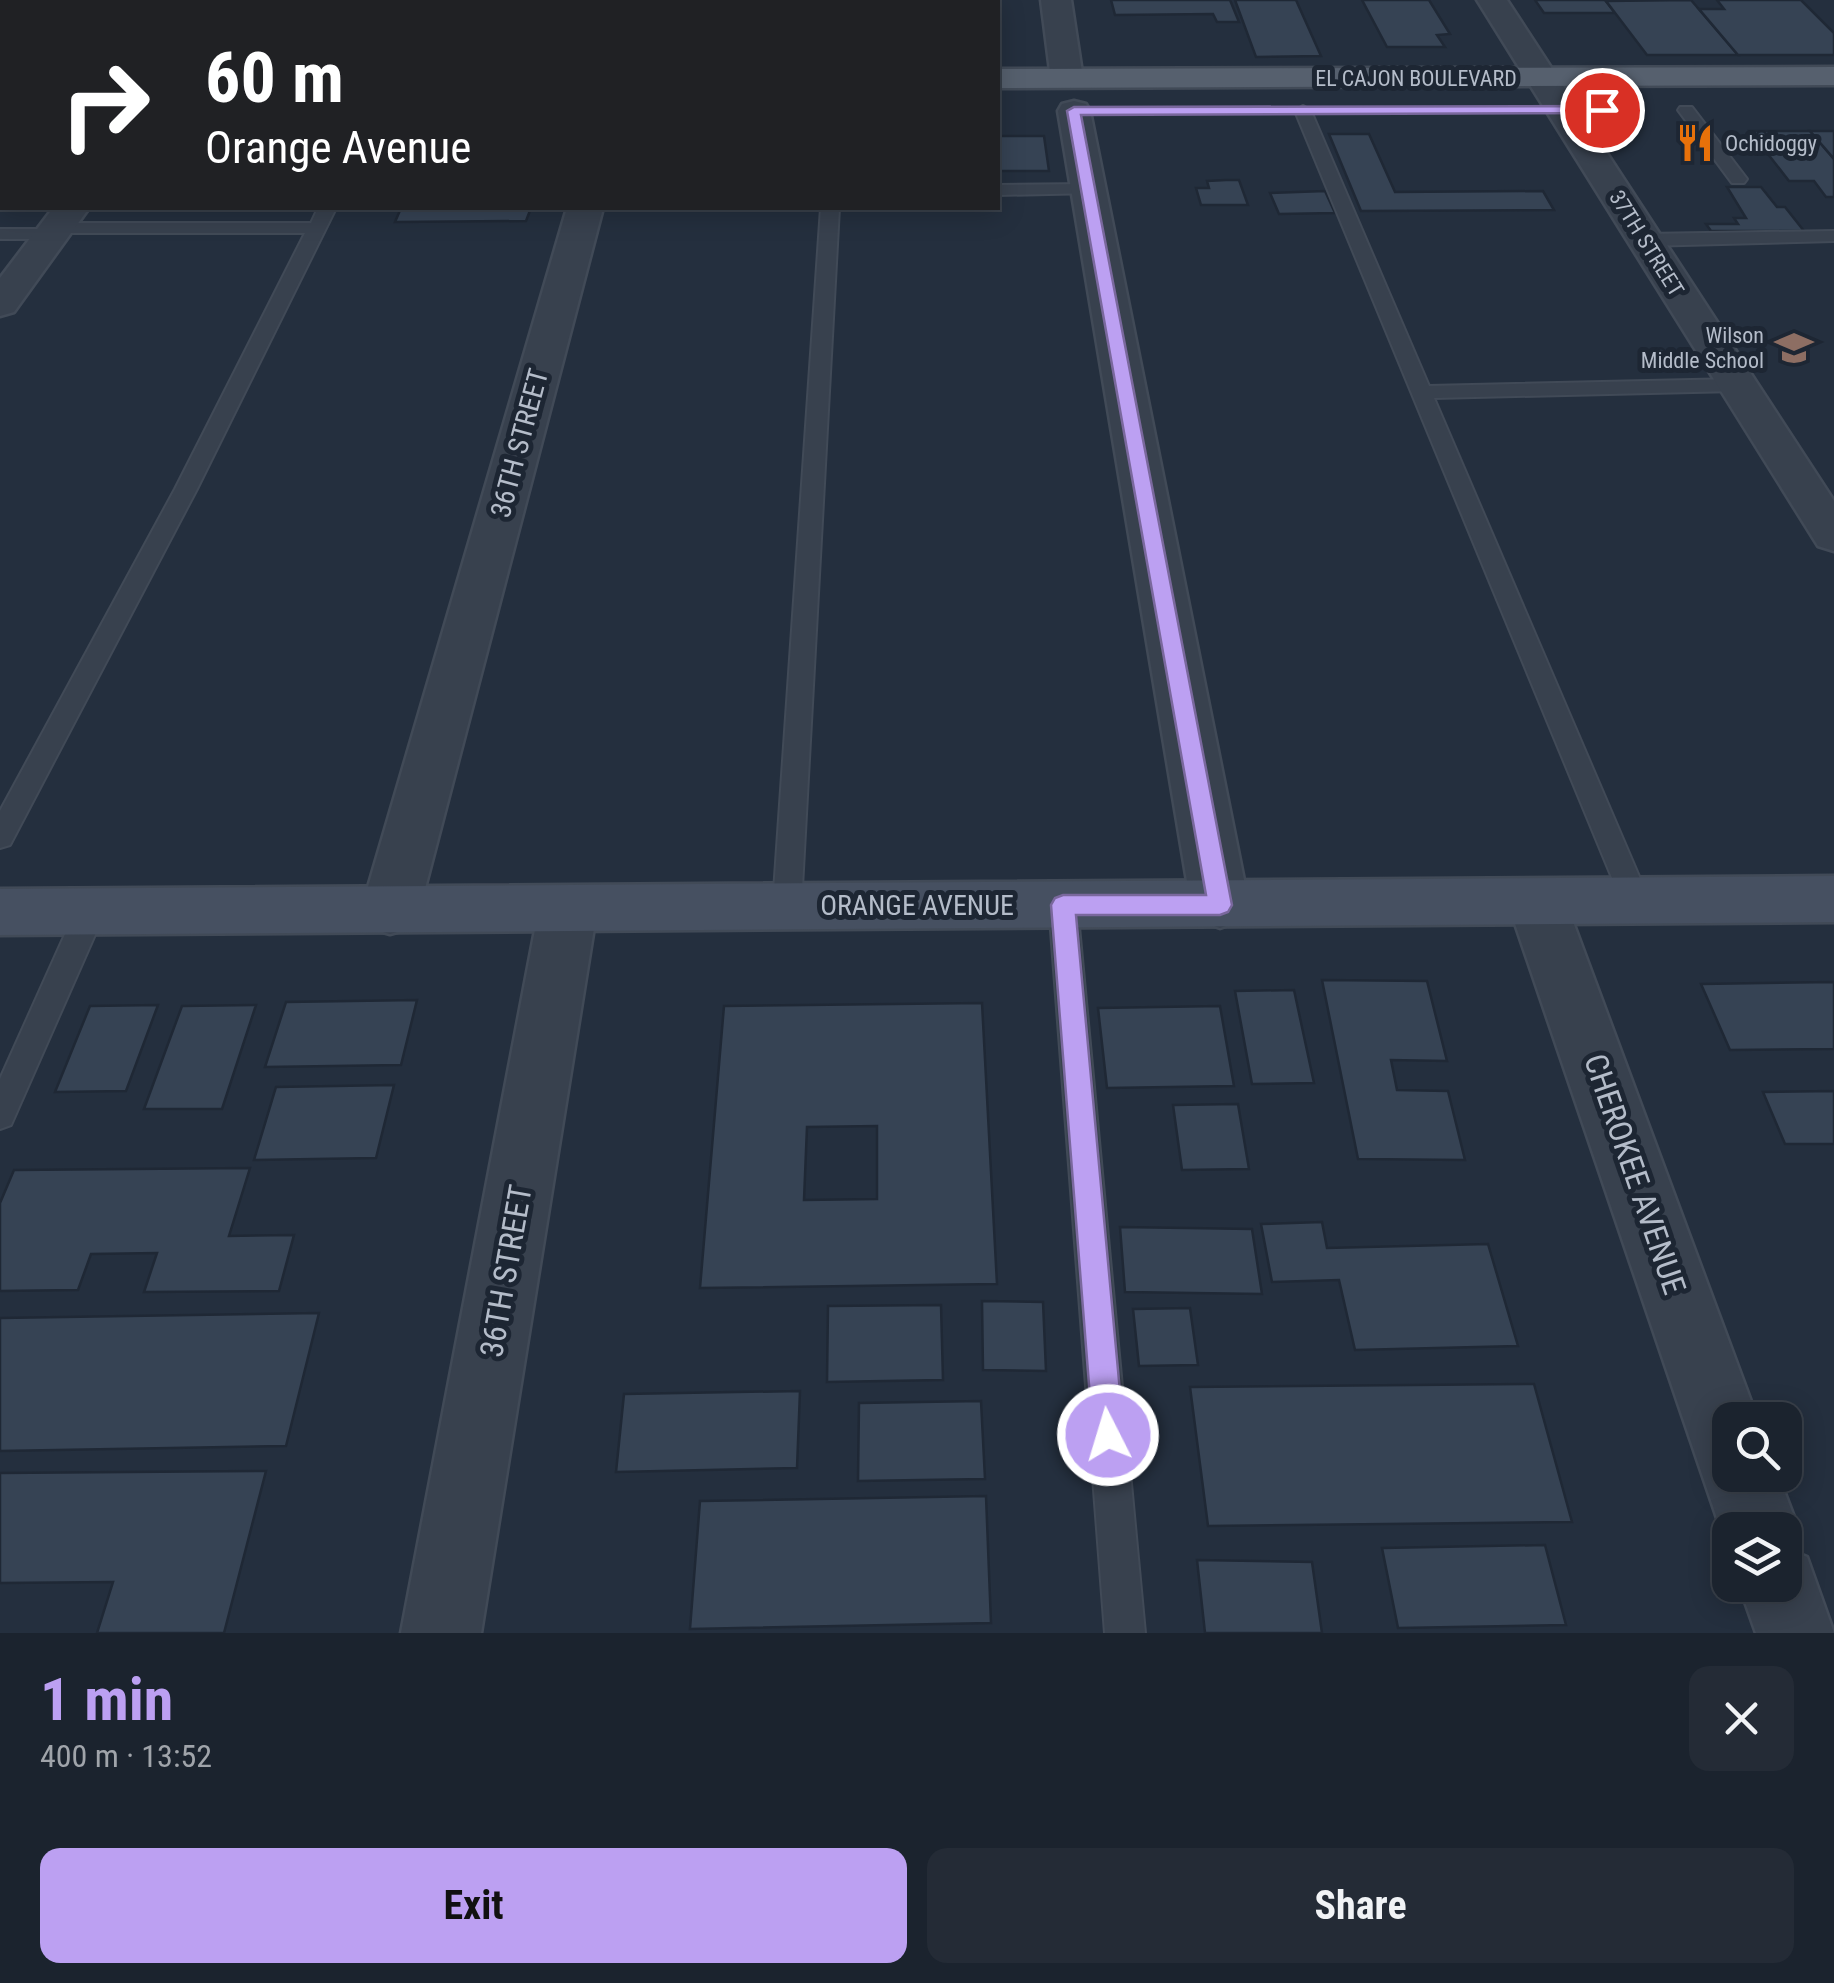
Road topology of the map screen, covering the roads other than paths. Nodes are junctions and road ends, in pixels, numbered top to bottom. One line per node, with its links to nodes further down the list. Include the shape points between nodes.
1 (1056, 0): 6 (street)
2 (1492, 0): 5 (street, 37TH STREET)
3 (1834, 76): 5 (main road, EL CAJON BOULEVARD)
4 (1000, 81): 6 (main road, EL CAJON BOULEVARD)
5 (1551, 94): 6 (main road, EL CAJON BOULEVARD); 7 (main road, EL CAJON BOULEVARD); 8 (main road, EL CAJON BOULEVARD); 23 (street, 37TH STREET)
6 (1072, 103): 15 (street)
7 (1522, 110)
8 (1602, 110)
9 (1652, 110): 10 (main road)
10 (1686, 110): 11 (main road); 14 (lane)
11 (1723, 110)
12 (1265, 111): 13 (main road, EL CAJON BOULEVARD)
13 (1317, 111): 26 (lane)
14 (1738, 179)
15 (1088, 189): 16 (lane); 33 (street)
16 (1000, 190)
17 (584, 210): 36 (street, 36TH STREET)
18 (830, 210): 34 (lane)
19 (322, 218): 20 (lane); 28 (lane)
20 (60, 223): 21 (lane); 24 (street)
21 (0, 234)
22 (1834, 236): 23 (lane)
23 (1644, 240): 25 (street, 37TH STREET)
24 (0, 304)
25 (1736, 385): 26 (lane); 27 (street, 37TH STREET)
26 (1421, 392): 30 (lane)
27 (1834, 536)
28 (0, 837)
29 (1834, 900): 30 (main road, ORANGE AVENUE)
30 (1636, 902): 31 (main road, ORANGE AVENUE)
31 (1537, 903): 33 (main road, ORANGE AVENUE); 40 (street, CHEROKEE AVENUE)
32 (1063, 905): 33 (main road, ORANGE AVENUE); 34 (main road, ORANGE AVENUE); 43 (lane)
33 (1220, 905)
34 (787, 906): 35 (main road, ORANGE AVENUE)
35 (568, 909): 36 (main road, ORANGE AVENUE); 42 (street, 36TH STREET)
36 (390, 911): 38 (main road, ORANGE AVENUE)
37 (0, 912): 38 (main road, ORANGE AVENUE)
38 (90, 912): 39 (lane)
39 (0, 1116)
40 (1715, 1402)
41 (1785, 1602): 44 (street)
42 (441, 1633)
43 (1126, 1633)
44 (1796, 1633)

